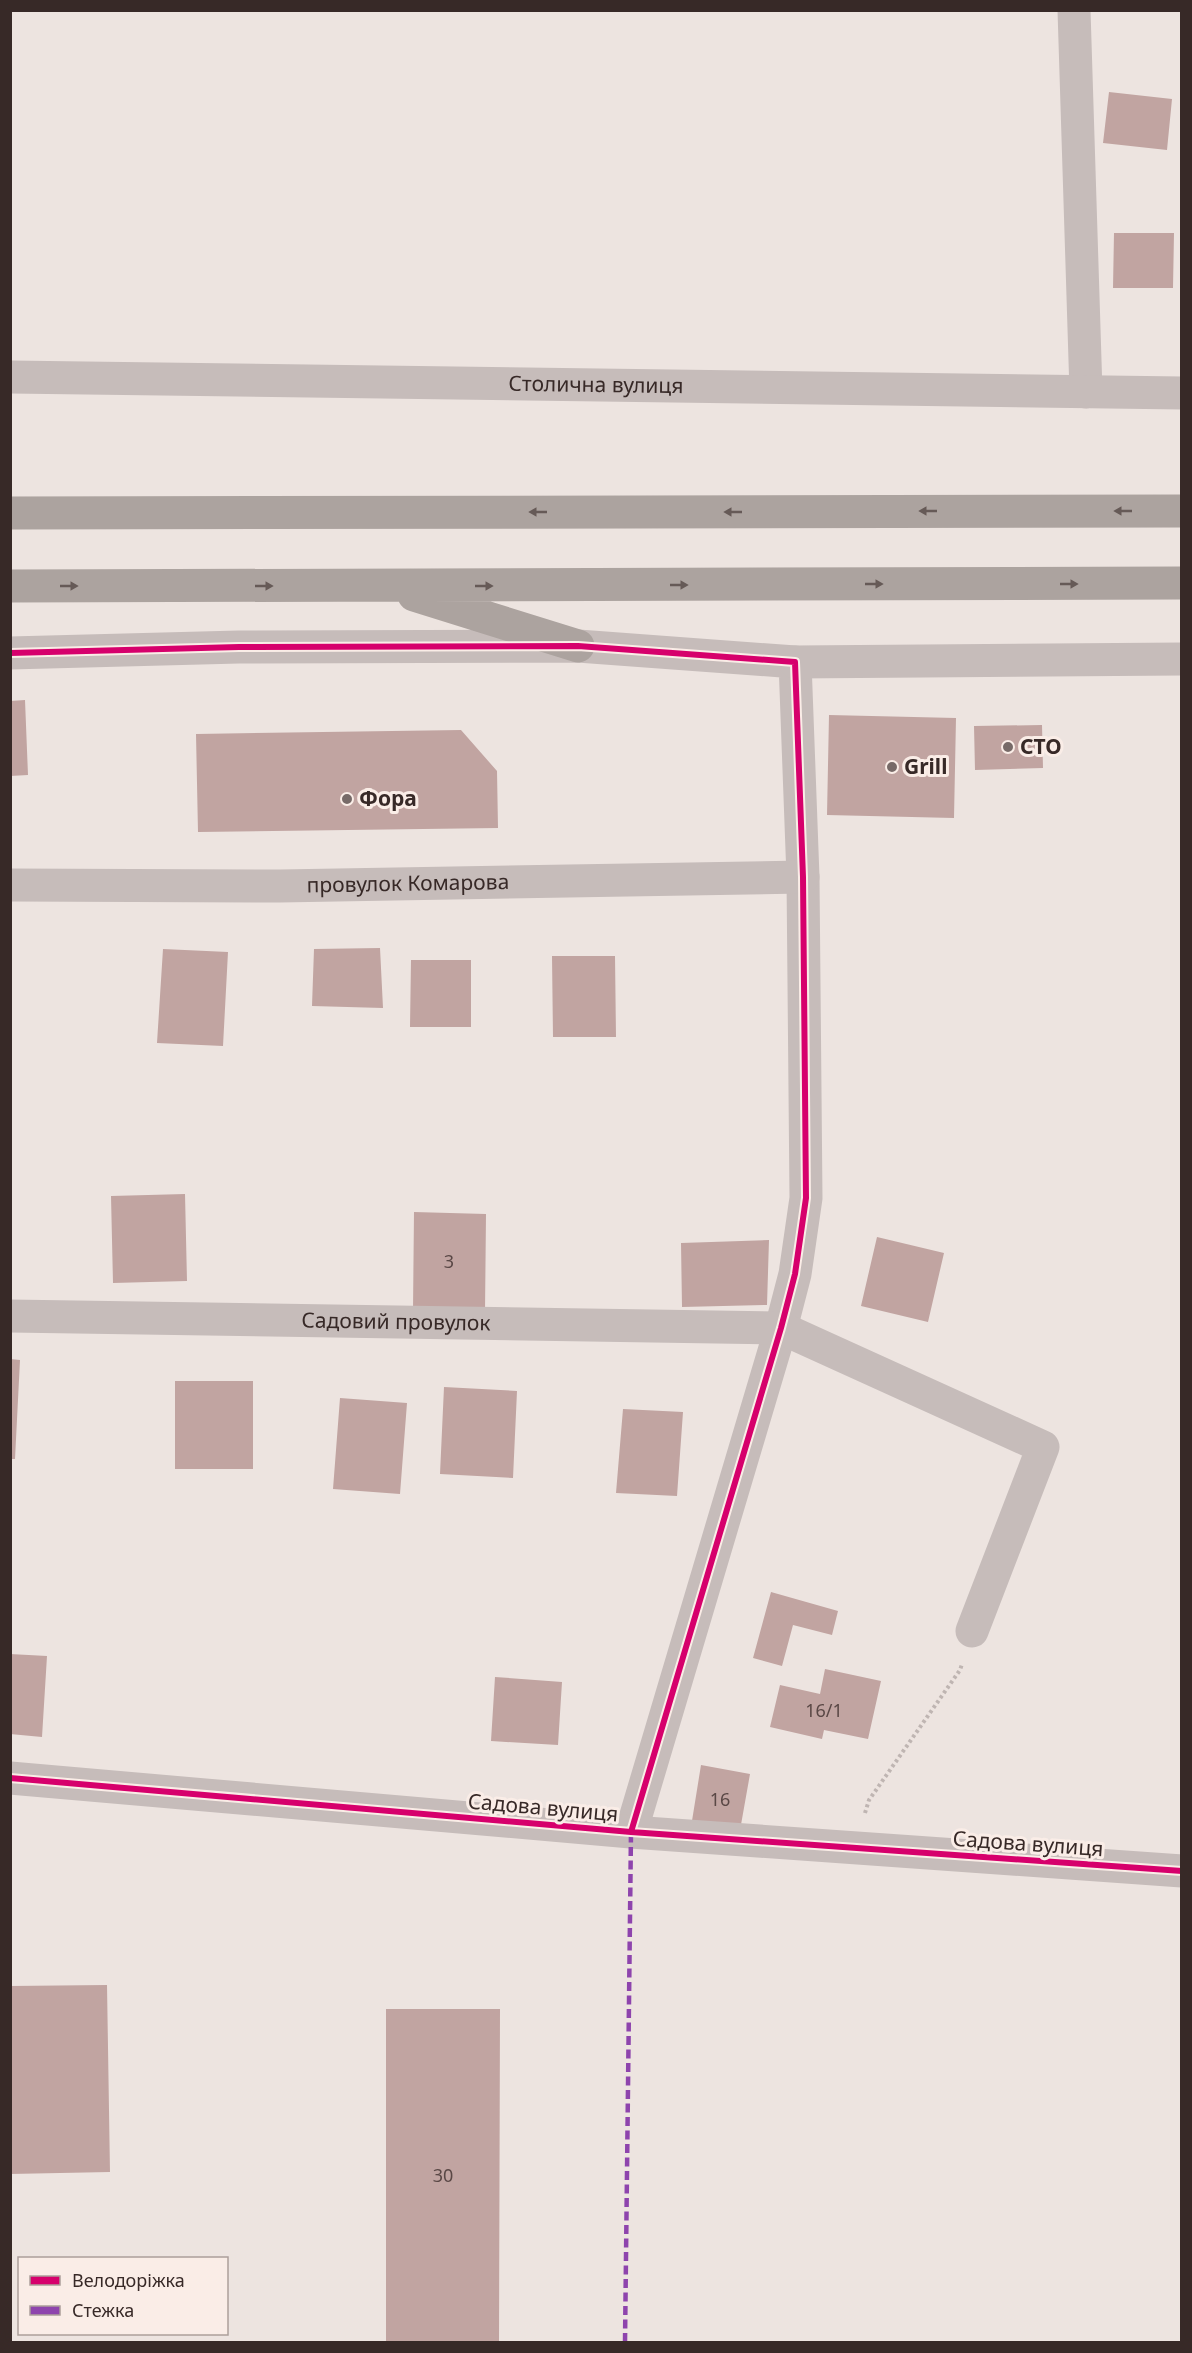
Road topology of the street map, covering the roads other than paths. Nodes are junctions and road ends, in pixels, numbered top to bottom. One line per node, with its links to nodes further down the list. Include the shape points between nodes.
1 (1074, 10): 3 (street)
2 (10, 377): 3 (street, Столична вулиця)
3 (1086, 392): 4 (street, Столична вулиця)
4 (1182, 393)
5 (1182, 511): 6 (highway, one-way to 6)
6 (10, 513)
7 (1182, 583): 9 (highway, one-way to 7)
8 (10, 586): 9 (highway, one-way to 9)
9 (384, 586): 10 (highway)
10 (578, 646): 11 (street, via 251,647); 13 (street)
11 (10, 653)
12 (1182, 659): 13 (street)
13 (795, 662): 14 (street)
14 (803, 877): 15 (street, провулок Комарова, via 280,886); 17 (street, via 806,1198 795,1274)
15 (10, 885)
16 (10, 1316): 17 (street, Садовий провулок)
17 (781, 1328): 18 (street, via 1043,1447); 20 (street)
18 (972, 1631)
19 (10, 1778): 20 (street, Садова вулиця)
20 (632, 1832): 21 (street, Садова вулиця)
21 (1182, 1871)

